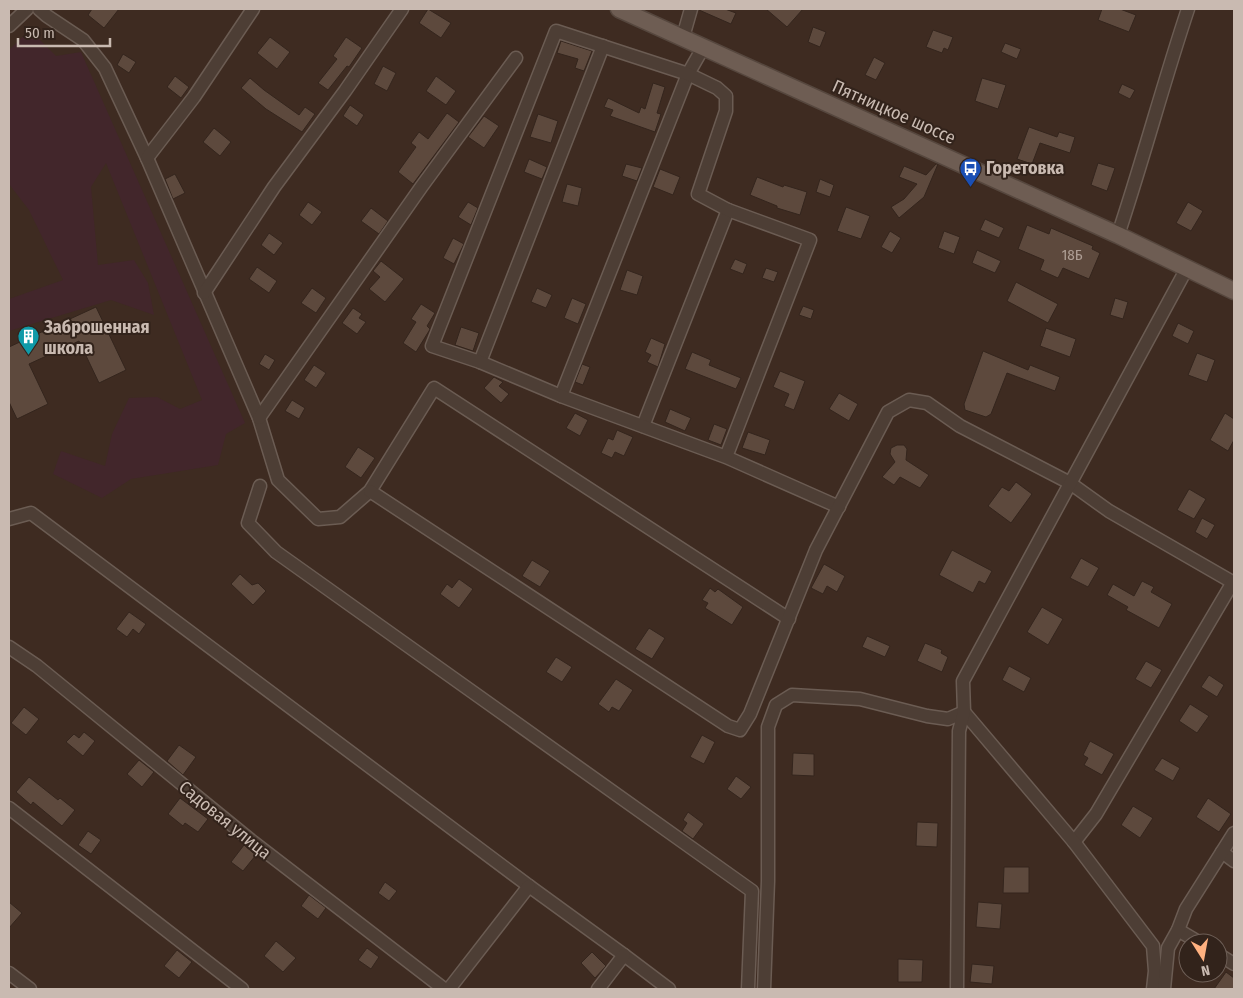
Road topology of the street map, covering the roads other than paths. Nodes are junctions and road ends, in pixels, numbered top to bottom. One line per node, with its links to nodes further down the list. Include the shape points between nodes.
1 (27, 9): 8 (street)
2 (39, 9): 14 (street, via 83,40 105,68)
3 (253, 9): 14 (street, via 194,97)
4 (402, 9): 19 (street, via 274,187)
5 (619, 9): 9 (main road, Пятницкое шоссе)
6 (690, 9): 9 (street)
7 (1188, 9): 16 (street)
8 (9, 26)
9 (683, 37): 11 (main road, Пятницкое шоссе)
10 (603, 46): 13 (street); 20 (street); 20 (street, via 556,31 432,346)
11 (704, 46): 13 (street); 16 (main road, Пятницкое шоссе)
12 (516, 58): 22 (street)
13 (688, 74): 15 (street, via 726,96 726,111 698,194); 21 (street)
14 (147, 158): 19 (street)
15 (728, 210): 23 (street); 24 (street, via 810,240)
16 (1118, 235): 17 (main road, Пятницкое шоссе)
17 (1187, 268): 18 (main road, Пятницкое шоссе); 25 (street)
18 (1234, 291)
19 (204, 293): 22 (street)
20 (480, 362): 21 (street)
21 (561, 396): 23 (street)
22 (259, 418): 27 (street, via 278,480 318,519 340,517)
23 (643, 426): 24 (street)
24 (726, 457): 28 (street)
25 (1070, 483): 28 (street, via 960,426 927,403 909,400 888,412); 30 (street, via 1109,511); 33 (street, via 963,681)
26 (260, 486): 50 (street, via 248,523 276,552 752,891)
27 (370, 491): 31 (street, via 434,388); 31 (street, via 728,726 740,730 750,714)
28 (839, 507): 31 (street, via 816,550)
29 (9, 519): 39 (street, via 31,513)
30 (1234, 582): 36 (street, via 1096,814)
31 (789, 619)
32 (9, 647): 46 (street, Садовая улица, via 37,666 252,842)
33 (964, 712): 36 (street); 51 (street, via 948,719 860,699 792,695 776,705 768,727); 52 (street, via 959,730)
34 (9, 808): 45 (street)
35 (1234, 833): 37 (street)
36 (1074, 842): 53 (street, via 1153,946)
37 (1222, 852): 38 (street); 40 (street, via 1186,909)
38 (1234, 861)
39 (528, 886): 42 (street); 47 (street)
40 (1178, 930): 41 (street); 54 (street, via 1168,948)
41 (1183, 933)
42 (624, 955): 48 (street); 49 (street)
43 (9, 973): 44 (street)
44 (30, 989)
45 (242, 989)
46 (444, 989)
47 (449, 989)
48 (598, 989)
49 (669, 989)
50 (748, 989)
51 (764, 989)
52 (957, 989)
53 (1153, 989)
54 (1164, 989)

